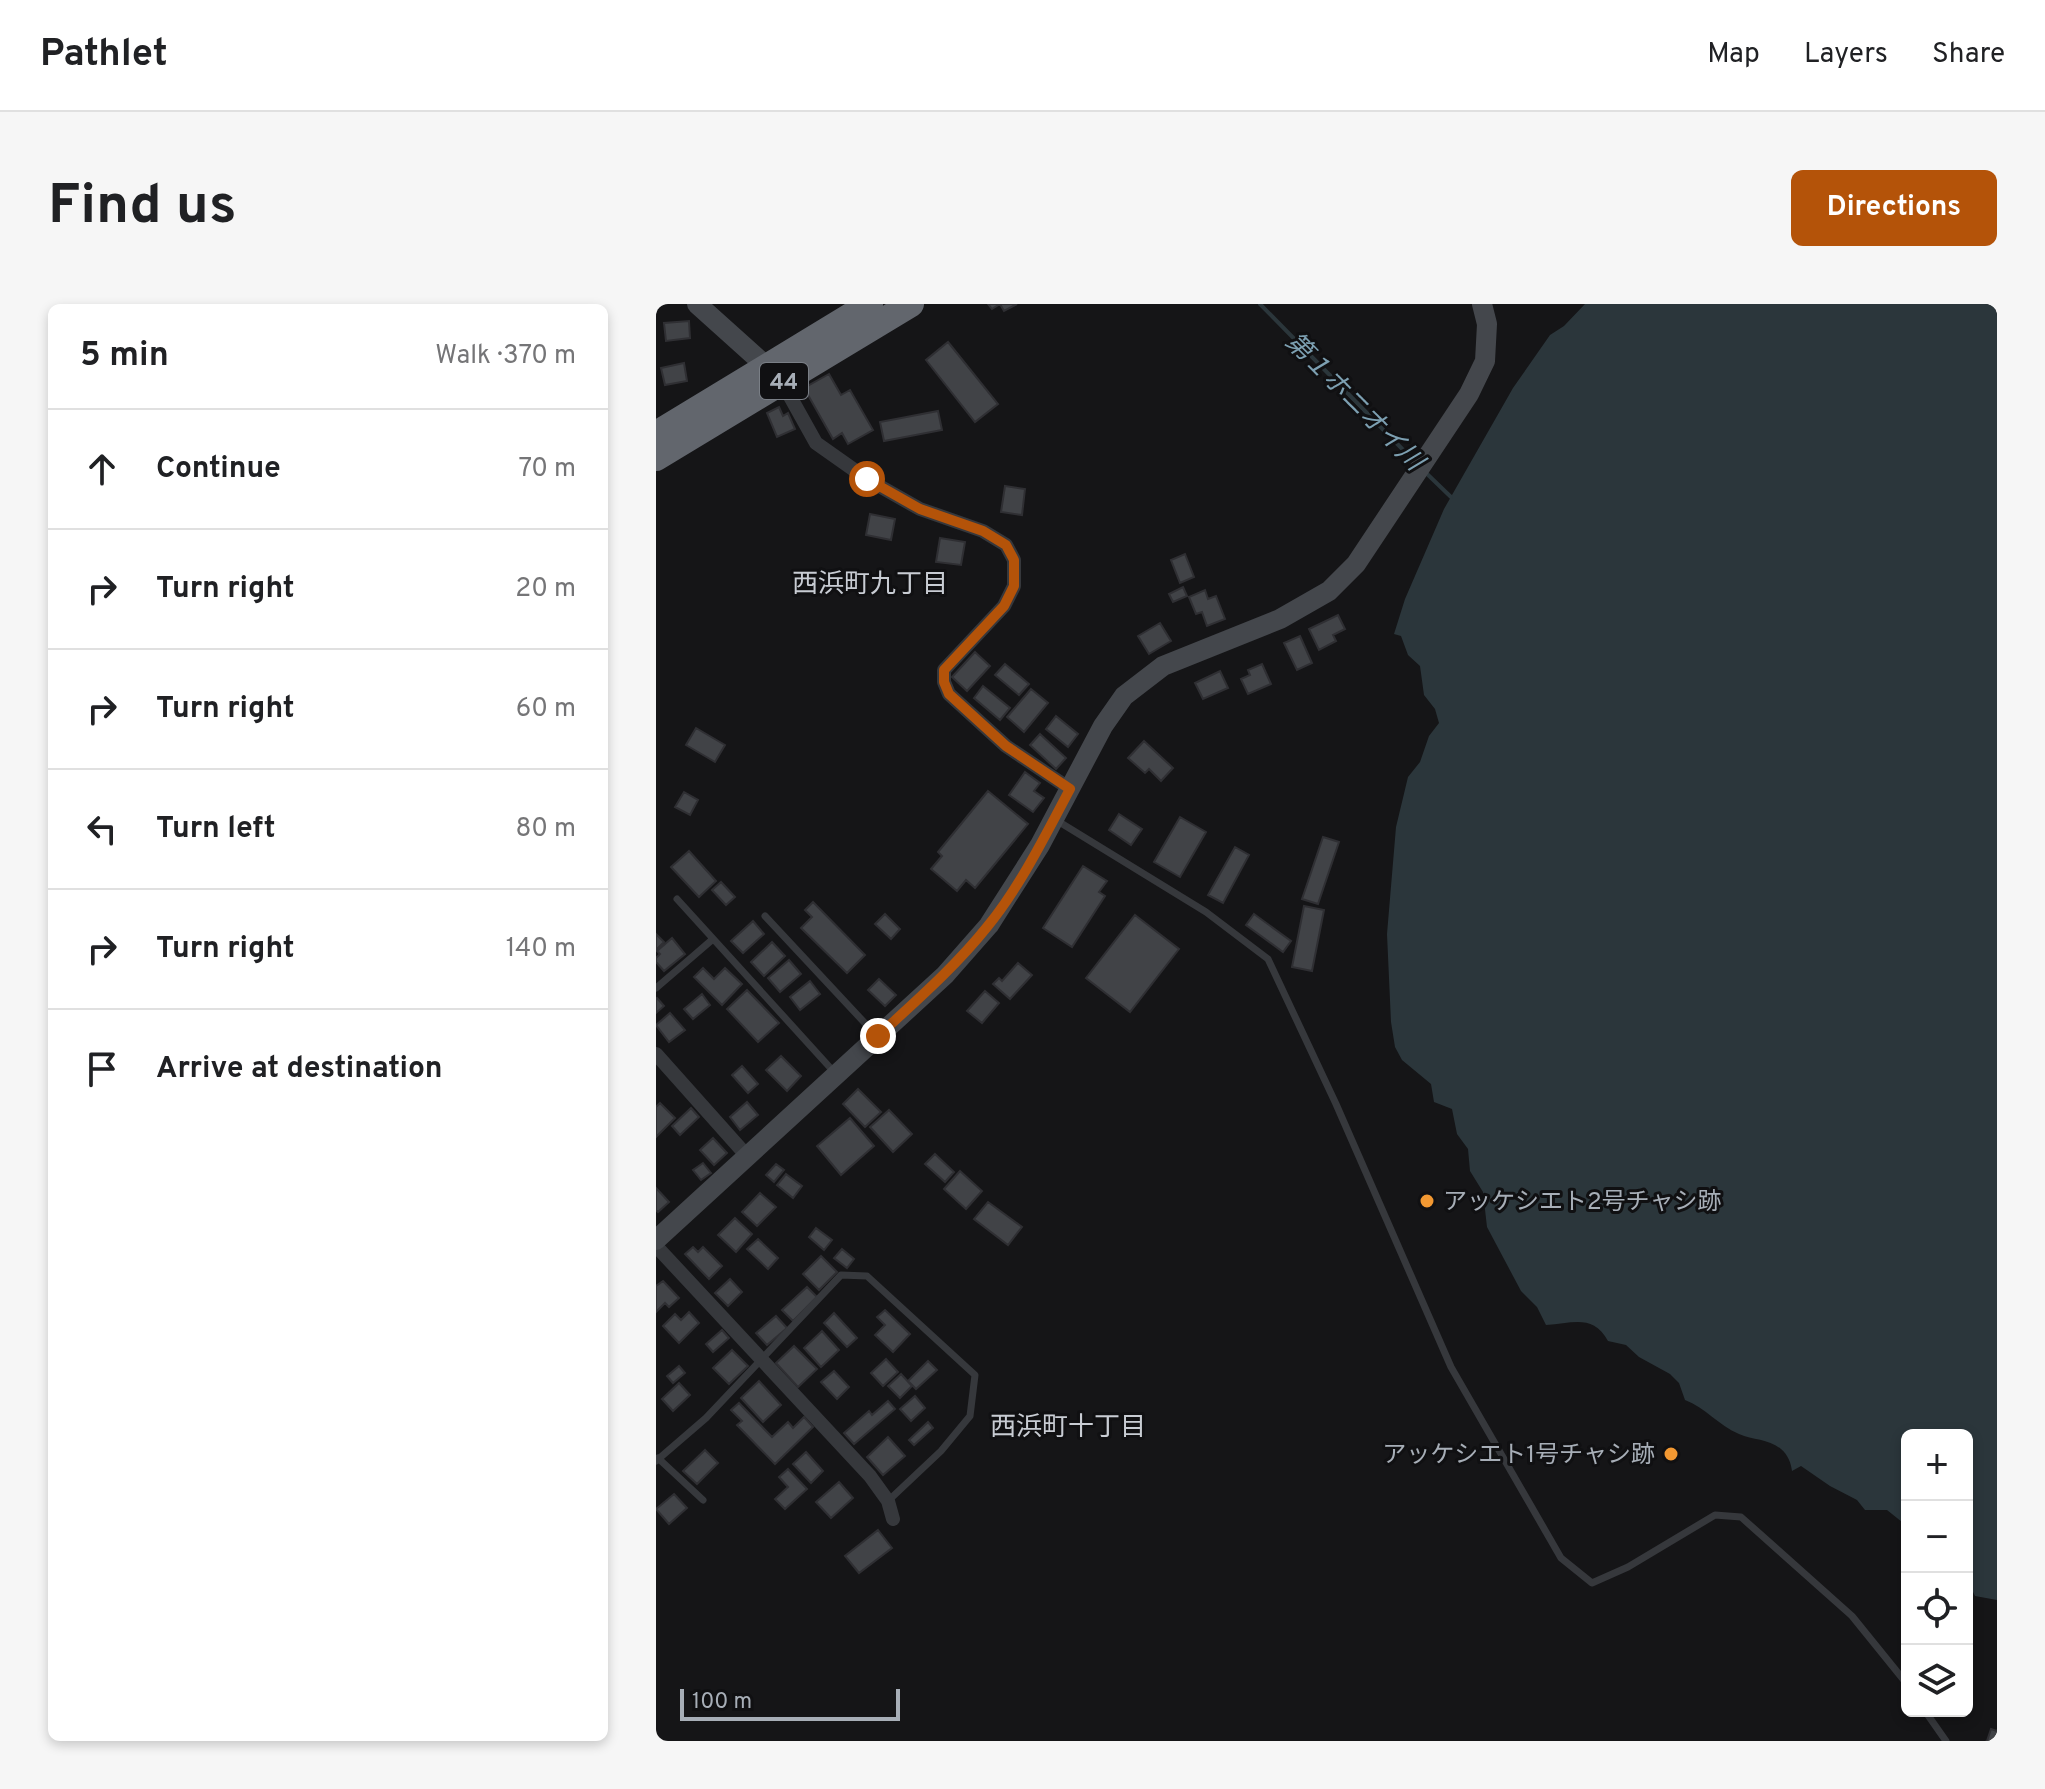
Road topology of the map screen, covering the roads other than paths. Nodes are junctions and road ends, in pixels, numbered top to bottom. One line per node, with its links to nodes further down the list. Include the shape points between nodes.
1 (697, 304): 5 (street)
2 (870, 304): 5 (highway, 44)
3 (911, 304): 5 (highway, 44)
4 (1482, 304): 8 (street, via 1485,361 1469,394 1356,564 1329,591 1280,619 1163,666 1124,696)
5 (775, 374): 6 (highway, 44); 7 (highway, 44); 8 (street, via 816,443 920,509 983,531 1006,545 1014,560 1014,586 1004,606 944,670 944,682 949,694 1006,746)
6 (656, 434)
7 (656, 458)
8 (1070, 789): 9 (street)
9 (1054, 819): 14 (street, via 989,925 945,975); 24 (lane, via 1206,912 1268,959 1451,1367 1561,1558 1592,1583 1715,1515 1741,1517 1852,1616)
10 (677, 899): 12 (lane)
11 (765, 916): 14 (lane)
12 (713, 939): 13 (lane); 16 (lane)
13 (656, 988)
14 (878, 1036): 16 (street)
15 (656, 1054): 17 (street)
16 (836, 1074): 17 (street)
17 (747, 1156): 18 (street)
18 (656, 1243): 19 (street)
19 (762, 1359): 20 (lane, via 706,1418); 22 (street); 22 (lane, via 841,1275 867,1276 975,1375 970,1416)
20 (657, 1459): 21 (lane)
21 (703, 1500)
22 (888, 1501): 23 (street)
23 (893, 1519)
24 (1901, 1677)
25 (1929, 1717): 26 (lane)
26 (1946, 1741)

